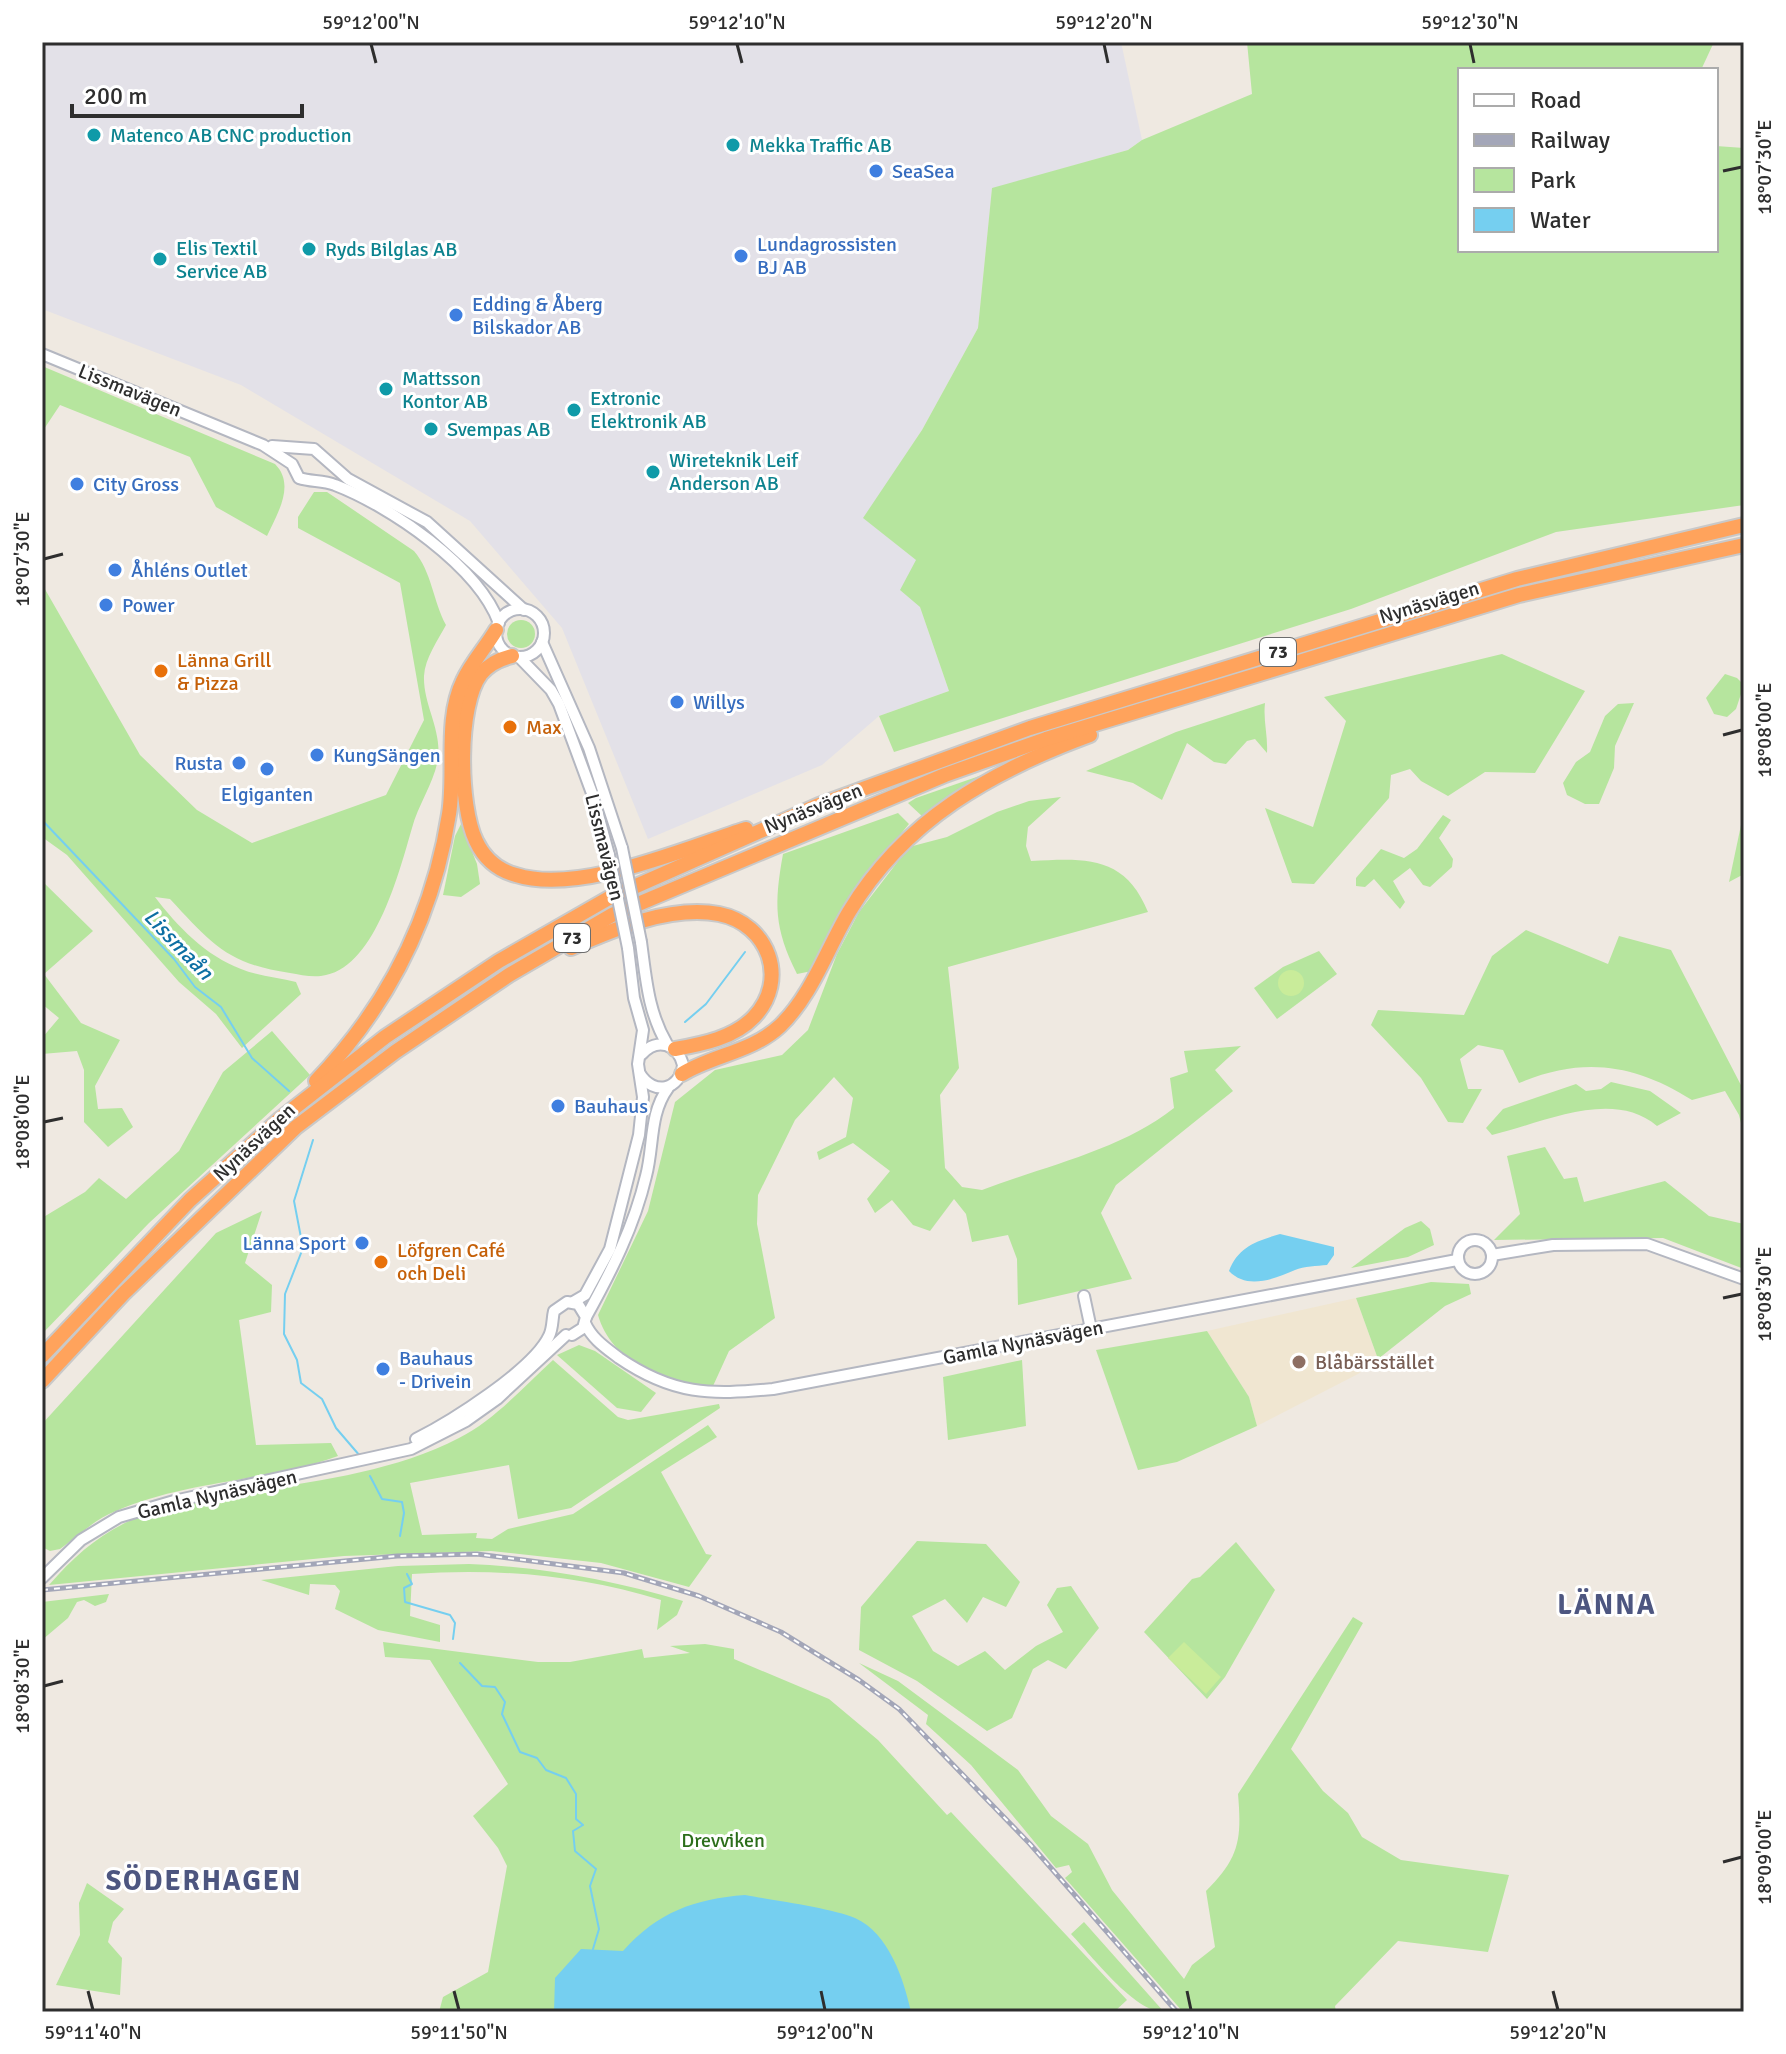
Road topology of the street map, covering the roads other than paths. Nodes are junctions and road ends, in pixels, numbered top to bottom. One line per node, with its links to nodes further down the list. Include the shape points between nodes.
1 (42, 354): 2 (street, Lissmavägen)
2 (263, 445): 3 (street, Lissmavägen); 5 (street, Lissmavägen)
3 (302, 450): 4 (street, Lissmavägen, via 314,449); 5 (street)
4 (325, 459): 6 (street, via 323,473); 9 (street, Lissmavägen, via 348,479 427,522)
5 (292, 464): 6 (street, Lissmavägen, via 299,478)
6 (315, 480): 10 (street, Lissmavägen, via 381,507 427,540 489,601)
7 (1744, 525): 14 (highway, Nynäsvägen / 73, via 1487,589 1030,728)
8 (1744, 545): 13 (highway, Nynäsvägen / 73, via 1519,595)
9 (524, 610): 10 (street, via 507,613); 11 (street, via 542,623)
10 (498, 626): 12 (street, via 500,646); 21 (highway, via 462,682 440,863 405,958 387,994 343,1053)
11 (542, 642): 12 (street, via 529,656); 16 (street, Lissmavägen, bridge, via 589,748 622,848 650,1004 655,1024)
12 (516, 657): 14 (highway, via 490,665 473,688 465,736 472,830 483,854 501,869 546,880 602,873); 17 (street, Lissmavägen, bridge, via 559,704 593,796 628,948 643,1030)
13 (1217, 687): 15 (highway, Nynäsvägen / 73, via 945,775 612,915); 19 (highway, via 1016,764 942,808 875,874 780,1026 741,1051)
14 (819, 805): 21 (highway, Nynäsvägen / 73, via 609,898 499,961 385,1037)
15 (509, 975): 16 (highway, via 605,933 650,920 698,913 738,921 754,931 770,955 770,991 753,1018 735,1031 714,1041); 33 (highway, Nynäsvägen / 73, via 296,1127 123,1294)
16 (671, 1046): 17 (street, via 657,1044); 19 (street, via 681,1056)
17 (641, 1055): 18 (street)
18 (639, 1073): 20 (street, via 646,1083); 26 (street, via 639,1135 610,1249 585,1295)
19 (682, 1074): 20 (street)
20 (668, 1088): 27 (street, via 656,1109 647,1176 631,1228)
21 (280, 1119): 32 (highway, Nynäsvägen / 73, via 190,1200)
22 (1492, 1255): 23 (street, Gamla Nynäsvägen, via 1488,1268 1477,1274 1464,1271); 23 (street, Gamla Nynäsvägen, via 1483,1242 1472,1240 1459,1250); 24 (street, Gamla Nynäsvägen, via 1553,1245 1647,1244)
23 (1457, 1260): 29 (street, Gamla Nynäsvägen)
24 (1744, 1279)
25 (1084, 1296): 29 (street)
26 (573, 1302): 27 (street); 28 (street, via 557,1307)
27 (586, 1320): 30 (street); 31 (street, Gamla Nynäsvägen)
28 (552, 1321): 30 (street); 34 (street, Gamla Nynäsvägen, via 549,1336 530,1358 459,1415 409,1443)
29 (1091, 1329): 31 (street, Gamla Nynäsvägen, via 733,1393 702,1393 665,1384)
30 (569, 1335): 31 (street, Gamla Nynäsvägen); 34 (street, Gamla Nynäsvägen, via 466,1421 411,1449)
31 (599, 1343)
32 (42, 1356)
33 (42, 1381)
34 (351, 1464): 35 (street, Gamla Nynäsvägen, via 119,1517 81,1540)
35 (42, 1578)

